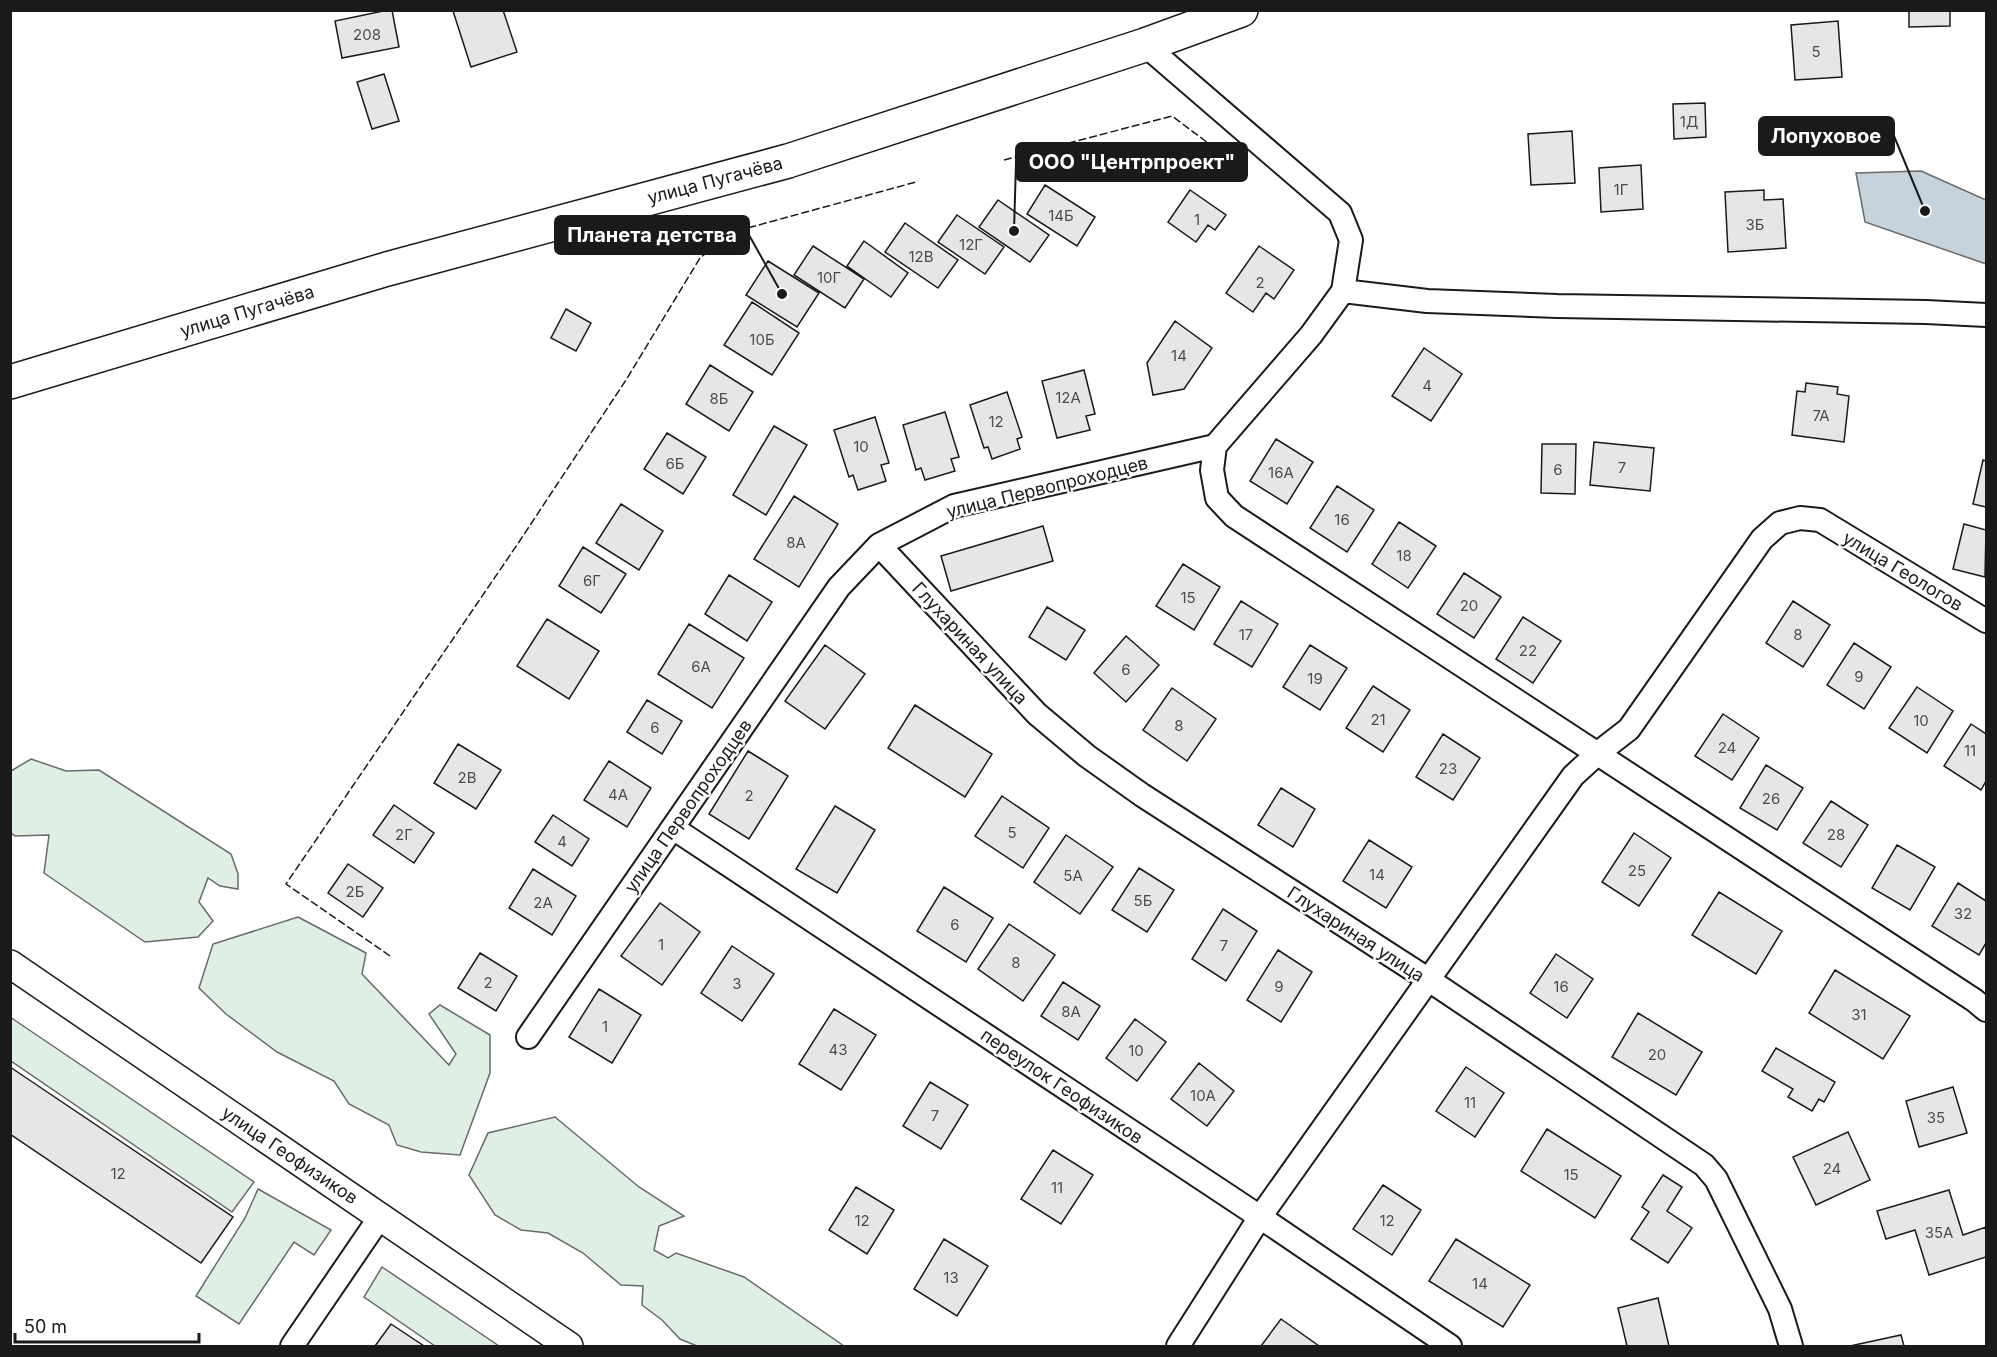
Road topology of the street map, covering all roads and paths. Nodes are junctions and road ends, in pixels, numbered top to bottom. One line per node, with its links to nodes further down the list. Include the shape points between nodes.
1 (1241, 10): 2 (main road, улица Пугачёва)
2 (1145, 45): 3 (street, via 1340,213 1351,240); 5 (main road, улица Пугачёва, via 788,161 387,268)
3 (1343, 291): 4 (street, via 1427,301 1533,305); 6 (street)
4 (1986, 315)
5 (10, 382)
6 (1215, 446): 7 (street, улица Первопроходцев, via 954,507); 9 (street, via 1212,470 1217,498 1234,516)
7 (879, 545): 10 (street, улица Первопроходцев, via 839,587); 12 (street, Глухариная улица, via 1037,714 1087,756)
8 (1986, 621): 9 (street, улица Геологов, via 1820,520 1800,518 1780,523 1761,539 1629,729)
9 (1598, 753): 12 (street, via 1573,776); 13 (street)
10 (673, 828): 14 (street, улица Первопроходцев); 16 (street, переулок Геофизиков)
11 (10, 964): 15 (street, улица Геофизиков)
12 (1429, 980): 16 (street); 21 (street, Глухариная улица, via 1704,1165 1716,1179 1780,1308)
13 (1986, 1010)
14 (528, 1036)
15 (380, 1217): 17 (street); 18 (street, улица Геофизиков)
16 (1260, 1218): 19 (street); 20 (street, переулок Геофизиков)
17 (292, 1347)
18 (569, 1347)
19 (1178, 1347)
20 (1450, 1347)
21 (1791, 1347)

